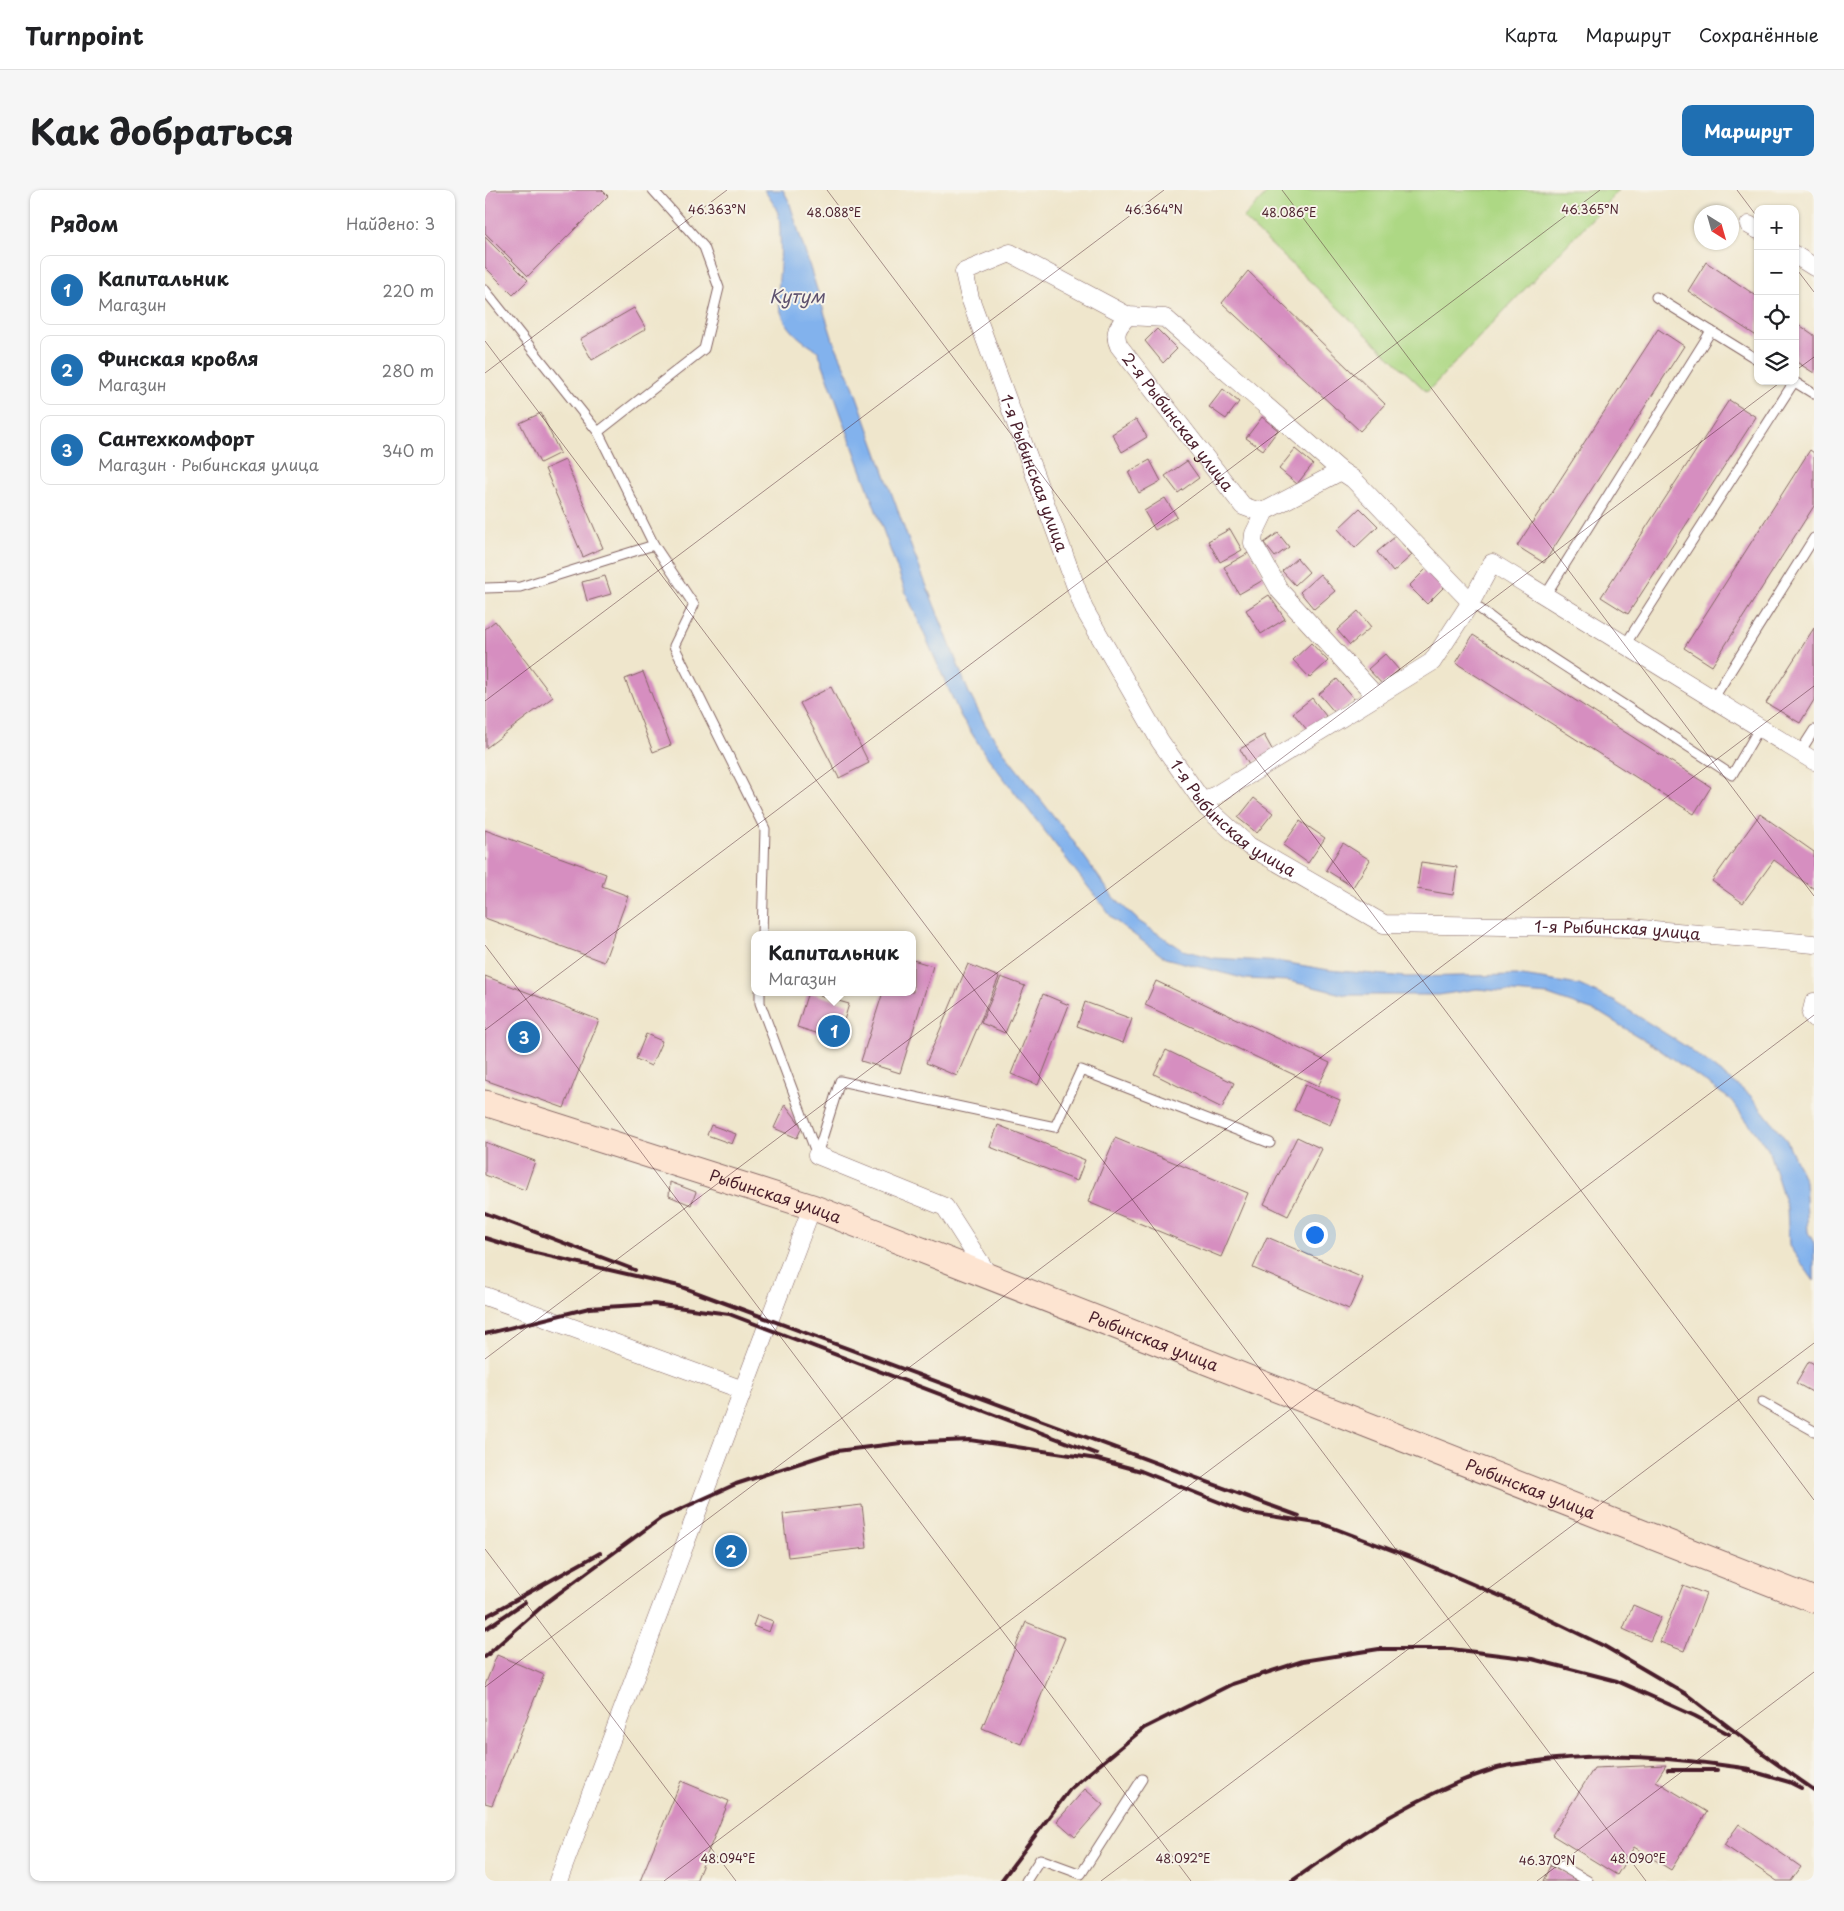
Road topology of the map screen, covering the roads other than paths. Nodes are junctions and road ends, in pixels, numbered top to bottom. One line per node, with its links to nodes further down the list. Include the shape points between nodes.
1 (653, 190): 12 (lane, via 704,247 719,288 704,349)
2 (1799, 258): 3 (street)
3 (1814, 267)
4 (485, 290): 12 (lane)
5 (1656, 297): 7 (lane)
6 (1128, 316): 13 (street, via 1165,318); 14 (street, 2-я Рыбинская улица, via 1118,326 1115,338 1119,346 1243,506); 26 (street, 1-я Рыбинская улица, via 1010,253 965,272 970,298 1084,609 1160,741)
7 (1711, 331): 8 (lane); 18 (lane)
8 (1754, 358)
9 (1792, 385): 20 (lane)
10 (1799, 385): 11 (lane)
11 (1814, 394)
12 (598, 432): 16 (lane)
13 (1341, 472): 14 (street); 19 (street, via 1353,479)
14 (1265, 511): 21 (street, via 1253,544 1280,591)
15 (1814, 538): 22 (lane)
16 (654, 545): 17 (lane, via 520,586); 27 (lane, via 695,605 674,646 765,829)
17 (485, 588)
18 (1545, 596): 19 (street, via 1491,564); 20 (street)
19 (1471, 602): 21 (street, via 1432,662); 23 (lane, via 1501,625 1733,775)
20 (1625, 645): 22 (street)
21 (1376, 696): 26 (street)
22 (1713, 698): 23 (street)
23 (1760, 727): 25 (street)
24 (1814, 730): 25 (lane)
25 (1807, 757)
26 (1203, 803): 28 (street, 1-я Рыбинская улица, via 1249,846 1385,924 1631,928)
27 (762, 931)
28 (1814, 944)
29 (760, 996): 34 (lane)
30 (1814, 1002): 31 (street, via 1811,1014)
31 (1814, 1018)
32 (485, 1103): 35 (main road, Рыбинская улица)
33 (1270, 1143): 34 (lane, via 1081,1070 1055,1126 840,1081)
34 (817, 1155): 36 (street, via 945,1208)
35 (812, 1207): 36 (main road, Рыбинская улица); 38 (street)
36 (989, 1276): 41 (main road, Рыбинская улица)
37 (485, 1296): 38 (street)
38 (743, 1390): 44 (street)
39 (1762, 1402): 40 (lane)
40 (1814, 1431)
41 (1814, 1600)
42 (1142, 1779): 45 (lane, via 1081,1874 1040,1859)
43 (1553, 1861): 46 (lane)
44 (558, 1881)
45 (1026, 1881)
46 (1588, 1881)

